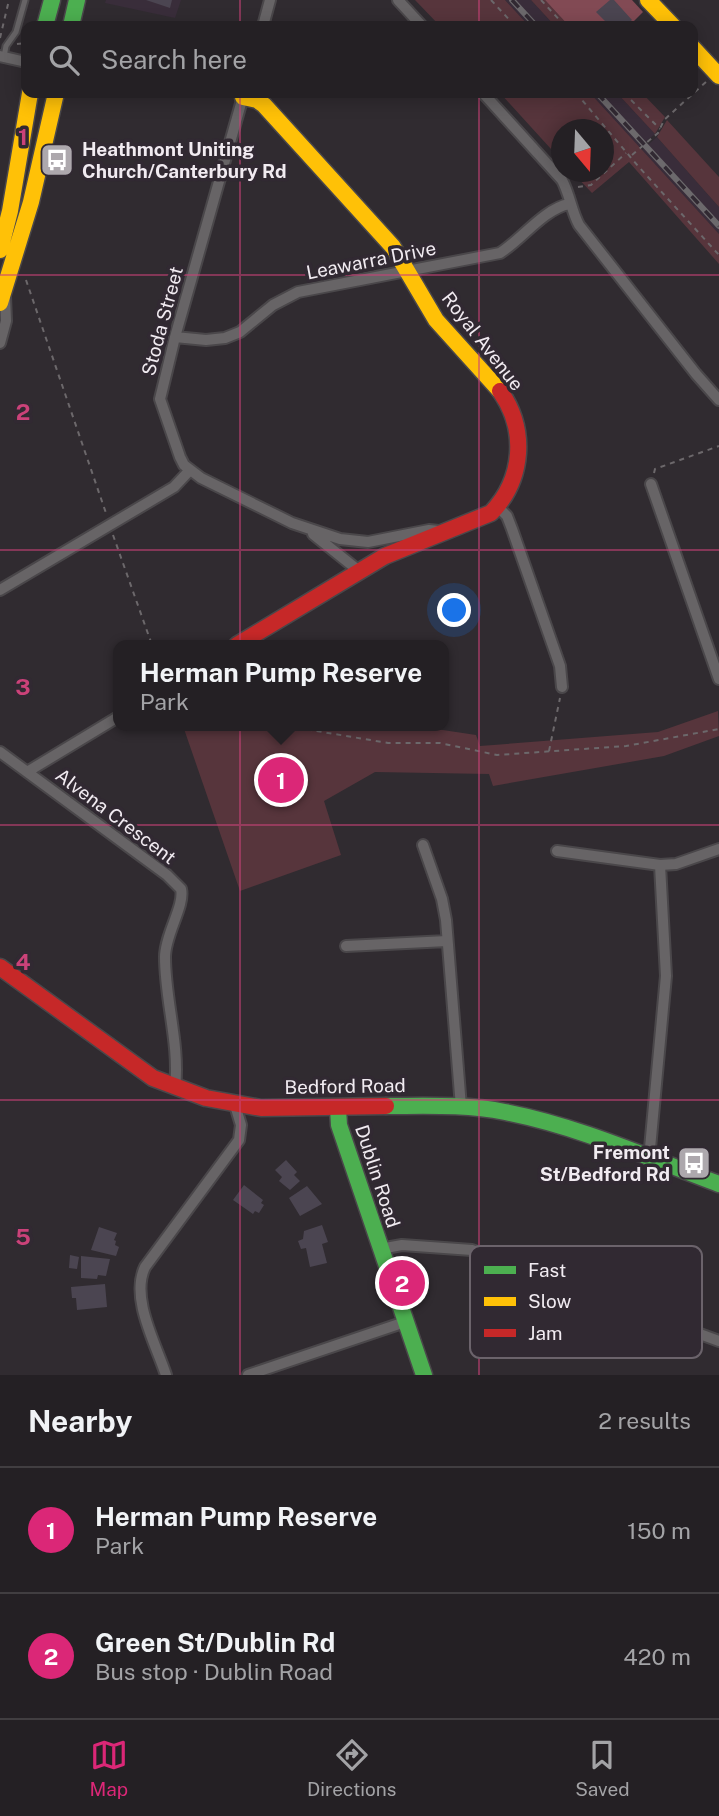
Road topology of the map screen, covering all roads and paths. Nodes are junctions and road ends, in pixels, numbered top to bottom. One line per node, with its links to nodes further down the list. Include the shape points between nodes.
1 (9, 0): 17 (path)
2 (25, 0): 19 (lane, via 16,32)
3 (52, 0): 10 (main road)
4 (77, 0): 11 (main road)
5 (270, 0): 12 (street)
6 (398, 0): 13 (street)
7 (491, 0): 14 (path)
8 (541, 0): 15 (path)
9 (651, 1): 16 (main road)
10 (46, 21)
11 (72, 21)
12 (264, 21)
13 (417, 21)
14 (510, 21)
15 (560, 21)
16 (669, 21)
17 (0, 37)
18 (698, 53): 21 (main road)
19 (2, 57): 20 (street)
20 (21, 61)
21 (717, 74): 22 (path)
22 (698, 90)
23 (29, 98): 36 (main road)
24 (55, 98): 41 (main road)
25 (243, 98): 42 (street, Stoda Street)
26 (252, 98): 39 (main road, Royal Avenue, via 264,105 393,247)
27 (488, 98): 34 (street)
28 (580, 98): 32 (path)
29 (629, 98): 31 (path)
30 (689, 98): 31 (path)
31 (660, 129): 33 (path)
32 (627, 152): 33 (path); 34 (path, via 591,184)
33 (631, 157): 38 (path)
34 (567, 189): 35 (street)
35 (569, 204): 39 (street, Leawarra Drive, via 553,209 500,253); 44 (street, via 579,225)
36 (5, 217): 37 (main road)
37 (0, 250)
38 (719, 255)
39 (408, 271): 42 (street, Leawarra Drive, via 298,292 225,338); 48 (main road, Royal Avenue, via 434,318 488,377 513,415 517,463)
40 (26, 280): 49 (path)
41 (3, 296): 43 (street, via 6,321)
42 (175, 337): 46 (street, Stoda Street, via 160,400 180,457)
43 (0, 342)
44 (719, 400)
45 (719, 446): 47 (path, via 655,469)
46 (190, 470): 50 (street); 54 (street, via 174,487)
47 (650, 484): 57 (street)
48 (498, 507): 51 (main road); 58 (street, via 512,529)
49 (107, 517)
50 (305, 529): 51 (street, via 368,542 429,530); 53 (street)
51 (445, 532): 53 (main road)
52 (113, 535): 55 (path)
53 (359, 571): 56 (main road)
54 (0, 590)
55 (150, 640)
56 (245, 640)
57 (719, 679)
58 (562, 687): 63 (path)
59 (113, 720): 64 (street)
60 (719, 729): 63 (path, via 626,746)
61 (317, 731): 63 (path, via 388,743 440,743 497,755)
62 (0, 752): 64 (street, Alvena Crescent)
63 (549, 752)
64 (27, 772): 72 (street, Alvena Crescent, via 181,889 165,959)
65 (424, 845): 69 (street, via 442,899)
66 (719, 849): 68 (street)
67 (557, 851): 68 (street)
68 (660, 865): 76 (street, via 666,976)
69 (447, 941): 70 (street); 74 (street)
70 (346, 946)
71 (0, 967): 72 (main road, Bedford Road, via 153,1078)
72 (175, 1088): 73 (main road, Bedford Road)
73 (235, 1105): 75 (main road, Bedford Road); 83 (street, via 241,1125 239,1140 140,1277 141,1302)
74 (461, 1107): 75 (main road, Bedford Road); 76 (main road, Bedford Road, via 507,1112)
75 (338, 1108): 78 (main road, Dublin Road, via 339,1125)
76 (649, 1159): 77 (main road, Bedford Road)
77 (719, 1184)
78 (380, 1249): 79 (street, via 402,1245); 80 (main road, Dublin Road)
79 (470, 1250)
80 (405, 1322): 84 (street); 85 (main road, Dublin Road)
81 (702, 1335): 82 (street)
82 (719, 1341)
83 (166, 1375)
84 (248, 1375)
85 (424, 1375)

